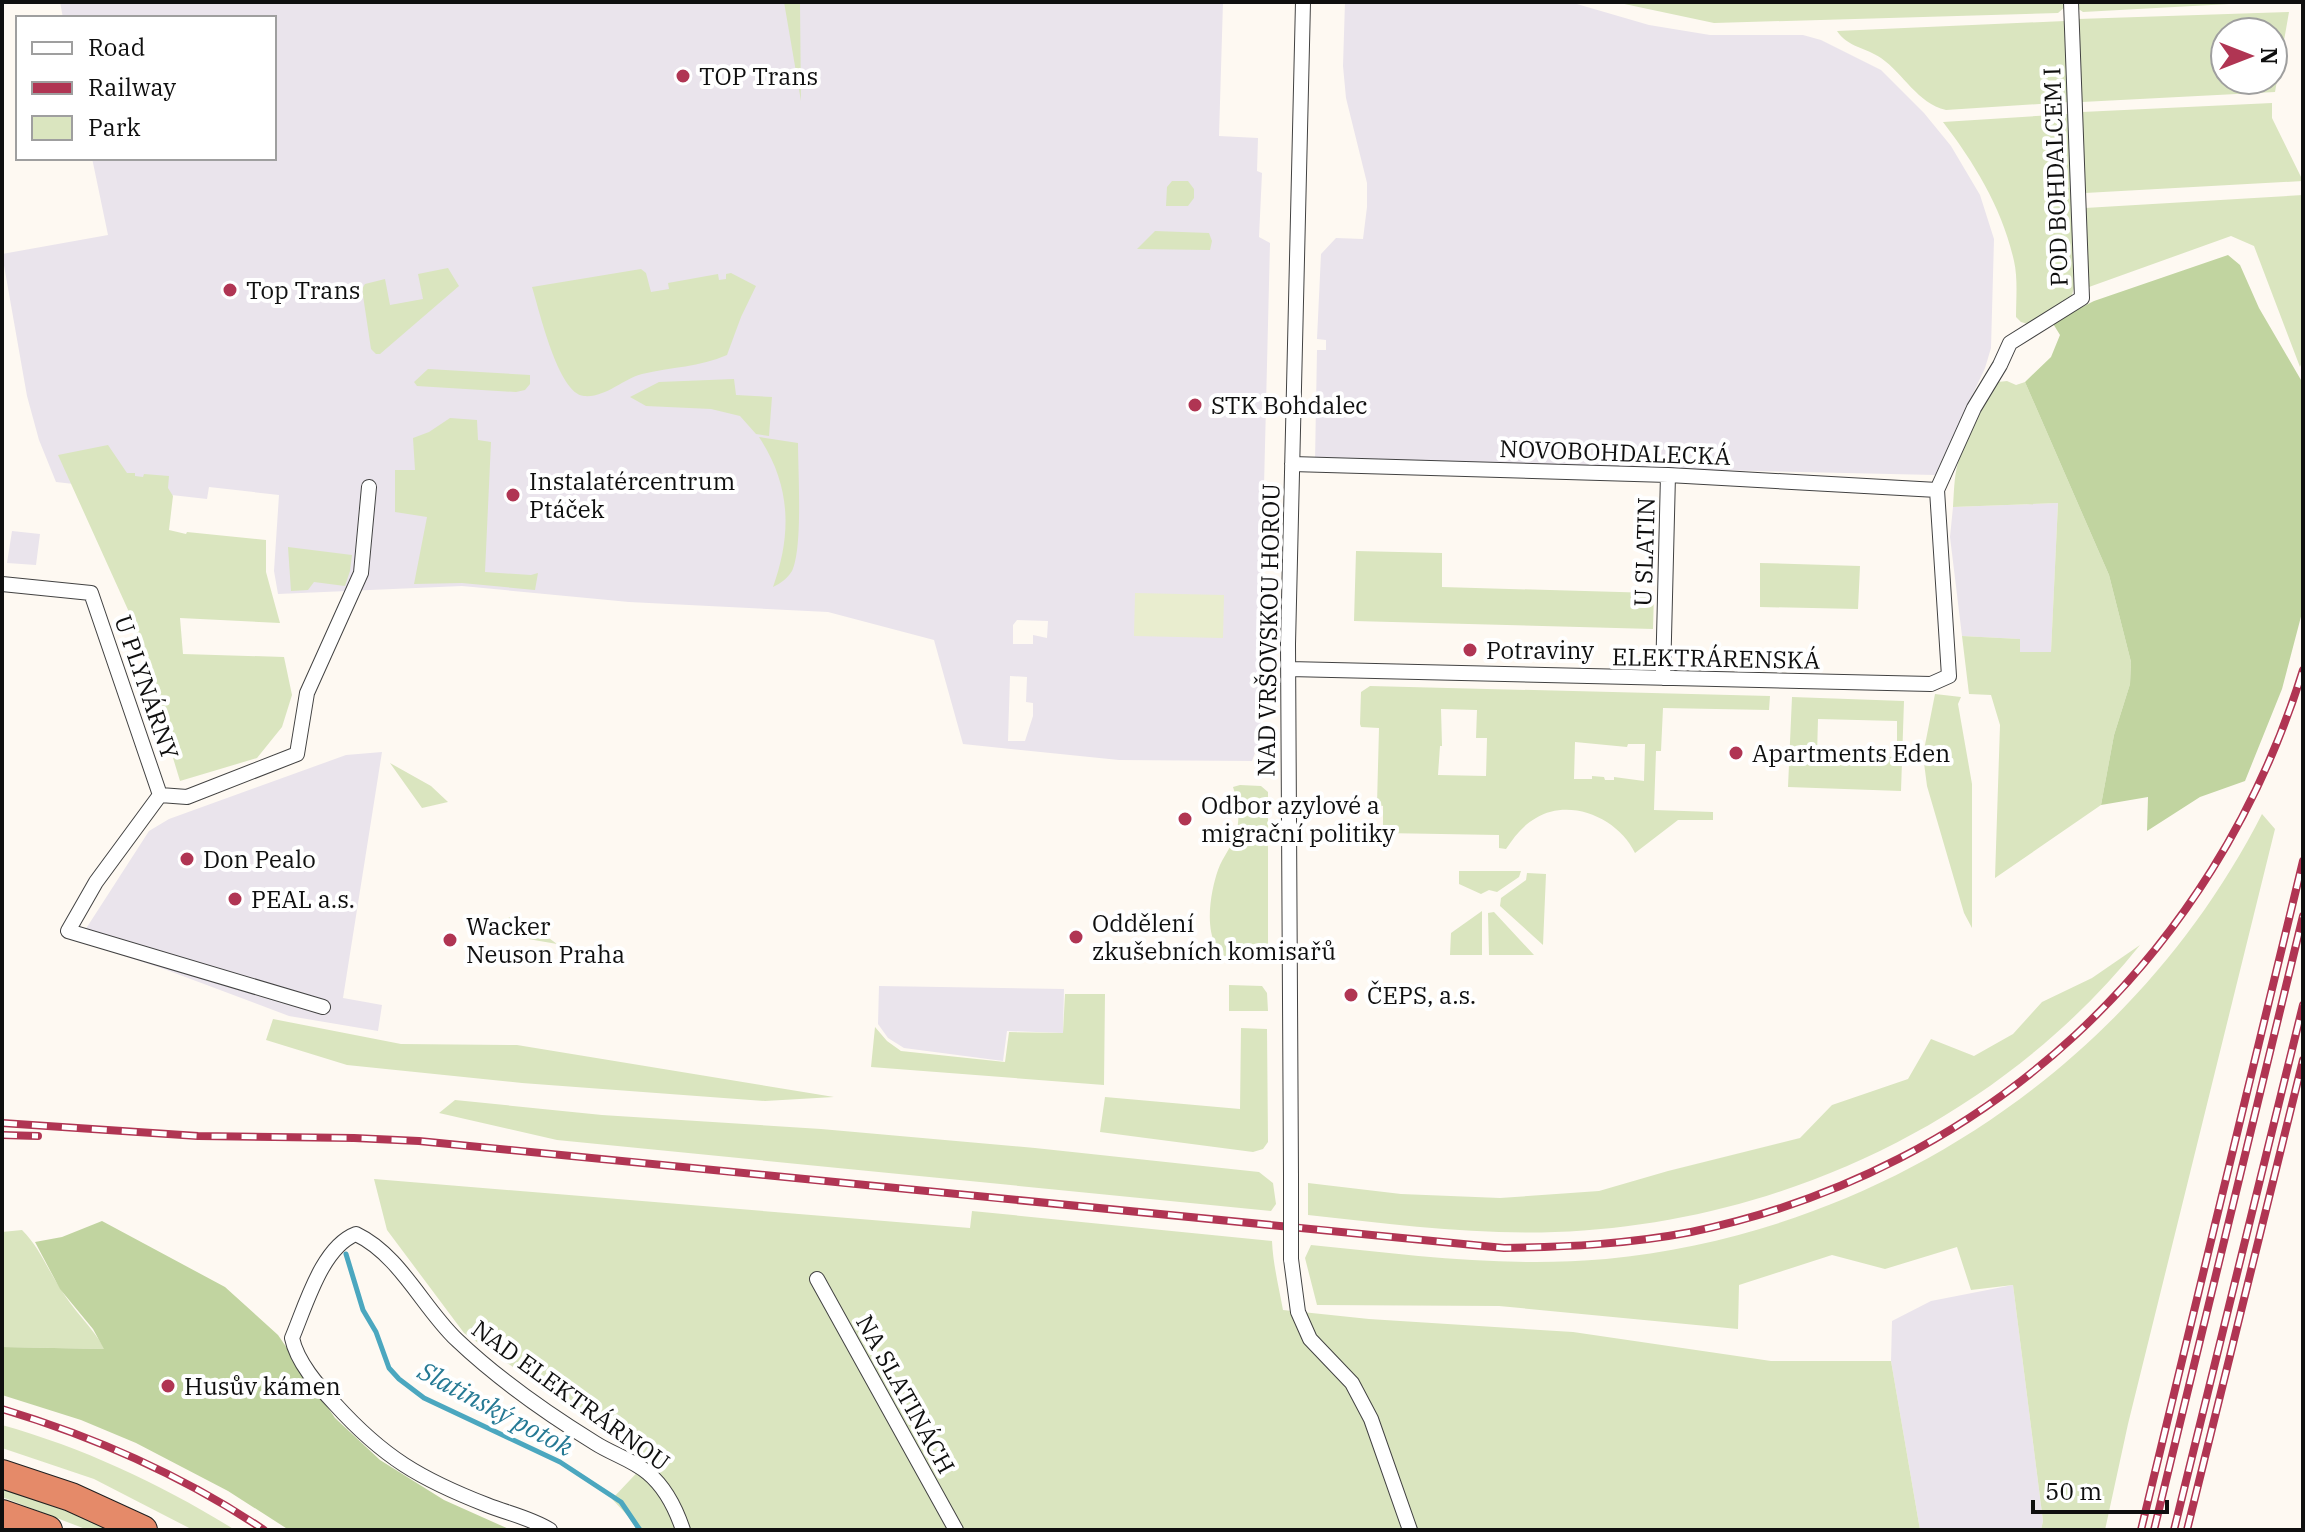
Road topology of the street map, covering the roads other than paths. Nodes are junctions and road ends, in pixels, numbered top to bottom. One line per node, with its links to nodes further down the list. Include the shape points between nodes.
1 (1303, 2): 3 (street, NAD VRŠOVSKOU HOROU)
2 (2071, 2): 6 (street, POD BOHDALCEM I, via 2082,298 2010,343)
3 (1292, 464): 4 (street, NOVOBOHDALECKÁ); 8 (street, NAD VRŠOVSKOU HOROU)
4 (1668, 475): 6 (street, NOVOBOHDALECKÁ); 10 (street, U SLATIN)
5 (369, 487): 11 (street, via 361,573 307,693 297,754 187,797)
6 (1937, 490): 9 (street, POD BOHDALCEM I)
7 (2, 584): 11 (street, U PLYNÁRNY, via 91,593)
8 (1289, 669): 10 (street, ELEKTRÁRENSKÁ); 23 (street, NAD VRŠOVSKOU HOROU, bridge, via 1291,1259 1298,1312 1310,1339 1352,1383 1371,1419)
9 (1949, 676): 10 (street, ELEKTRÁRENSKÁ, via 1931,684)
10 (1663, 678)
11 (160, 795): 12 (street, via 96,882 68,931)
12 (323, 1007)
13 (334, 1228): 14 (street, NAD ELEKTRÁRNOU)
14 (356, 1234): 20 (street, via 344,1238 327,1259 292,1338 303,1363 365,1437 396,1462 442,1487); 21 (street, NAD ELEKTRÁRNOU, via 387,1257 485,1366 595,1443 648,1472 676,1509)
15 (817, 1279): 22 (street, NA SLATINÁCH)
16 (2, 1474): 19 (highway, via 71,1497)
17 (2, 1514): 18 (highway)
18 (48, 1530)
19 (143, 1530)
20 (550, 1530)
21 (683, 1530)
22 (956, 1530)
23 (1410, 1530)

